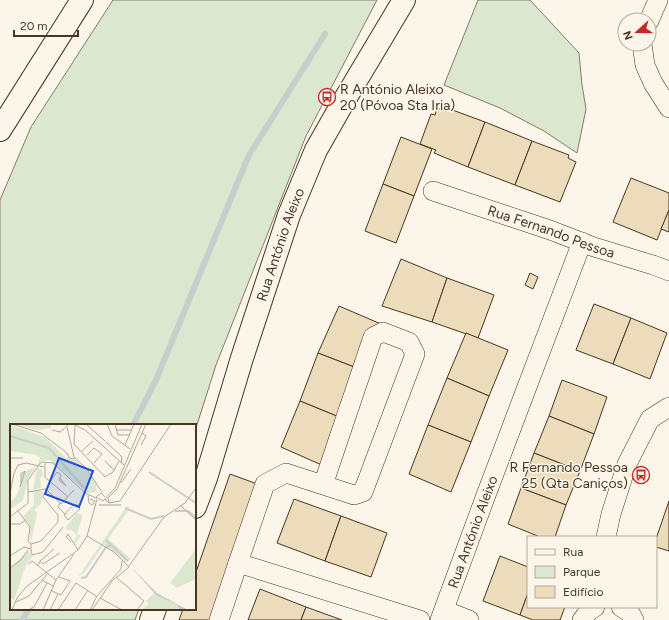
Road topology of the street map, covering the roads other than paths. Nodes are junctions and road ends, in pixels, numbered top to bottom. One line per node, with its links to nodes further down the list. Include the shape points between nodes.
1 (82, 0): 7 (street)
2 (404, 0): 13 (street, Rua António Aleixo, via 316,150 292,208)
3 (658, 0): 4 (street)
4 (653, 12)
5 (643, 52): 6 (street, via 645,65 653,84)
6 (669, 108)
7 (0, 130)
8 (433, 191): 9 (street, Rua Fernando Pessoa)
9 (582, 242): 10 (street, Rua Fernando Pessoa); 19 (street, Rua António Aleixo)
10 (669, 271)
11 (669, 407): 14 (street, via 650,420 627,464)
12 (323, 485): 12 (street, via 373,337 383,332 409,342 415,354 363,492 354,495); 15 (street, via 286,473 265,484)
13 (196, 504)
14 (606, 536)
15 (238, 562): 21 (street); 22 (street)
16 (594, 608): 24 (street)
17 (622, 608): 25 (street)
18 (155, 610): 20 (street)
19 (442, 615): 23 (street)
20 (151, 620)
21 (219, 620)
22 (420, 620)
23 (469, 620)
24 (582, 620)
25 (634, 620)

